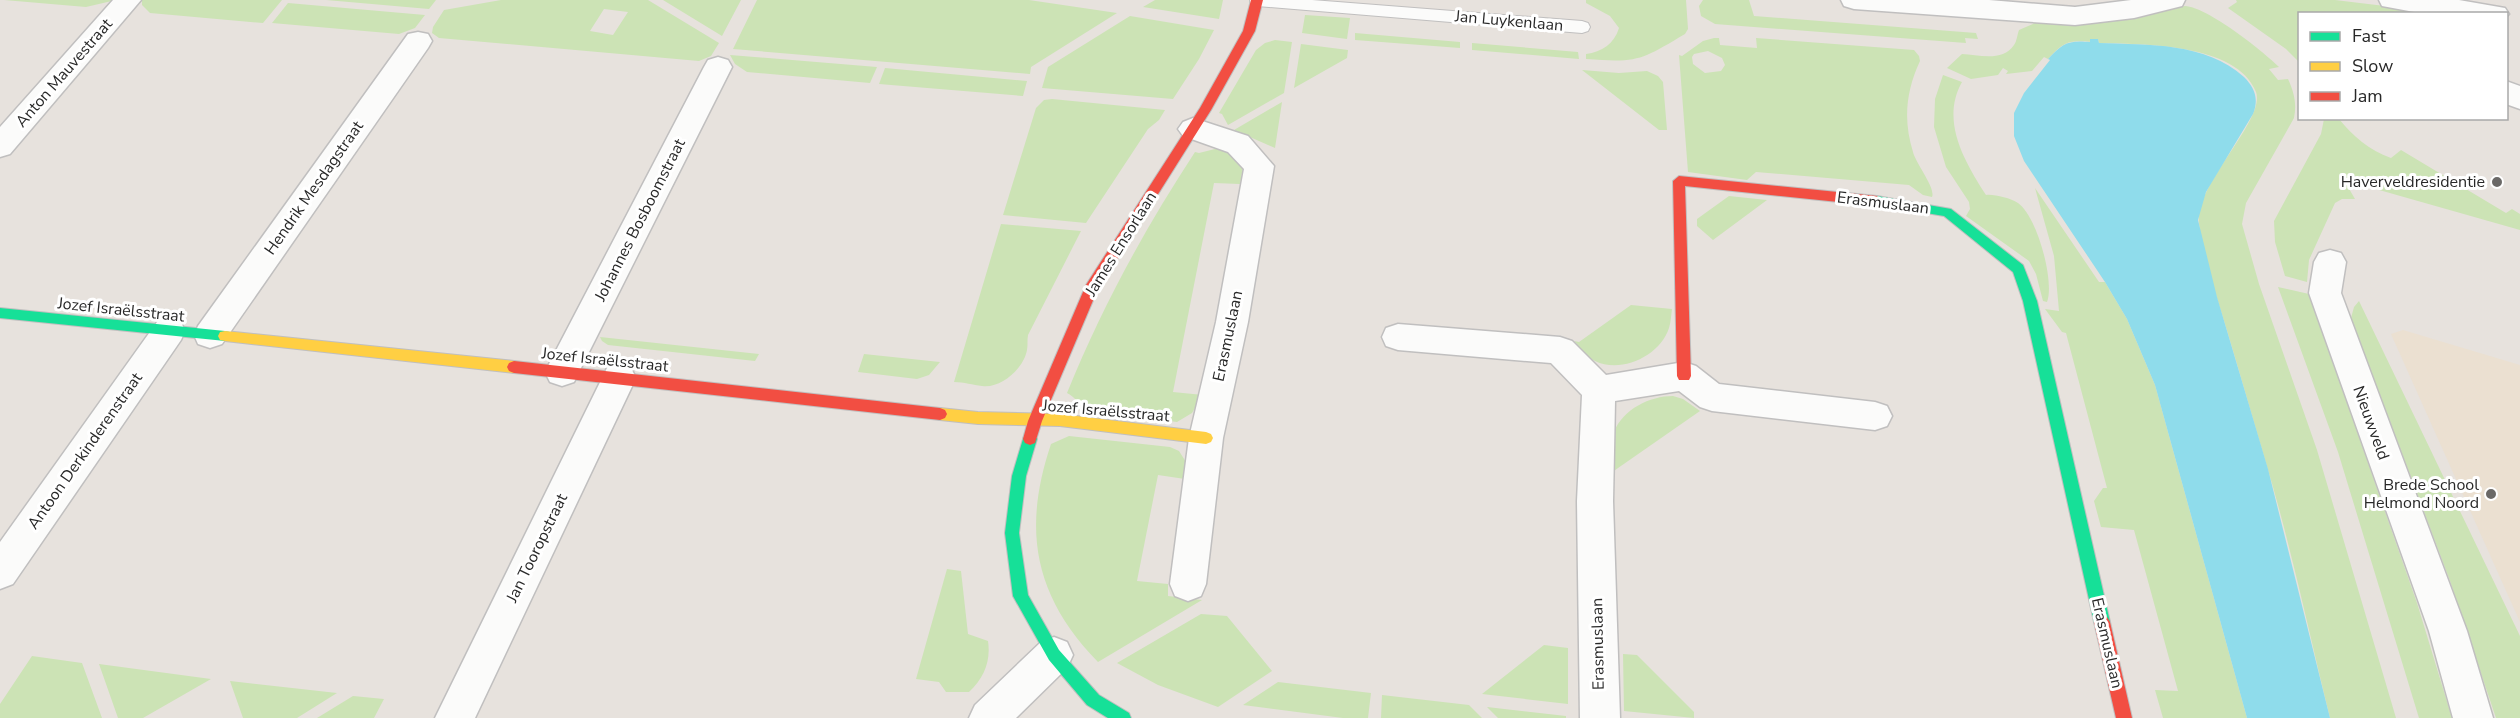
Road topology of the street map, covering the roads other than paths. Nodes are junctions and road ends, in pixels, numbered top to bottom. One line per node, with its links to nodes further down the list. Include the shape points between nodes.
1 (128, 0): 13 (street, Anton Mauvestraat)
2 (1854, 0): 6 (street)
3 (2172, 0): 6 (street, via 2089,16 2039,16)
4 (2392, 0): 7 (street)
5 (1257, 1): 9 (lane, Jan Luykenlaan); 12 (street, James Ensorlaan, via 1249,31)
6 (1998, 5)
7 (2443, 10): 8 (street)
8 (2469, 12)
9 (1582, 27)
10 (418, 41): 17 (street, Hendrik Mesdagstraat)
11 (718, 67): 19 (street, Johannes Bosboomstraat)
12 (1192, 129): 24 (street, James Ensorlaan, via 1091,289); 25 (street, Erasmuslaan, via 1238,144 1259,166 1232,322)
13 (0, 146)
14 (2330, 262): 34 (street, Nieuwveld, via 2325,293 2448,631)
15 (0, 314): 16 (street, Jozef Israëlsstraat)
16 (169, 331): 17 (street, Jozef Israëlsstraat); 26 (street, Antoon Derkinderenstraat)
17 (210, 335): 19 (street, Jozef Israëlsstraat)
18 (1398, 336): 22 (street, via 1560,350)
19 (562, 372): 21 (street, Jozef Israëlsstraat)
20 (1684, 376): 22 (street); 23 (street, via 1712,397); 33 (street, Erasmuslaan, via 1679,181 1907,204 1947,212 2018,269 2030,301)
21 (619, 378): 24 (street, Jozef Israëlsstraat); 29 (street, Jan Tooropstraat)
22 (1599, 390): 32 (street, Erasmuslaan, via 1595,501)
23 (1875, 416)
24 (1035, 421): 25 (street, Jozef Israëlsstraat, via 1060,420); 28 (street, James Ensorlaan, via 1019,476 1012,533 1021,596)
25 (1206, 438): 27 (street, Erasmuslaan)
26 (0, 572)
27 (1188, 584)
28 (1054, 655): 30 (street); 31 (street, James Ensorlaan, via 1093,700)
29 (455, 718)
30 (989, 718)
31 (1123, 718)
32 (1600, 718)
33 (2124, 718)
34 (2473, 718)

